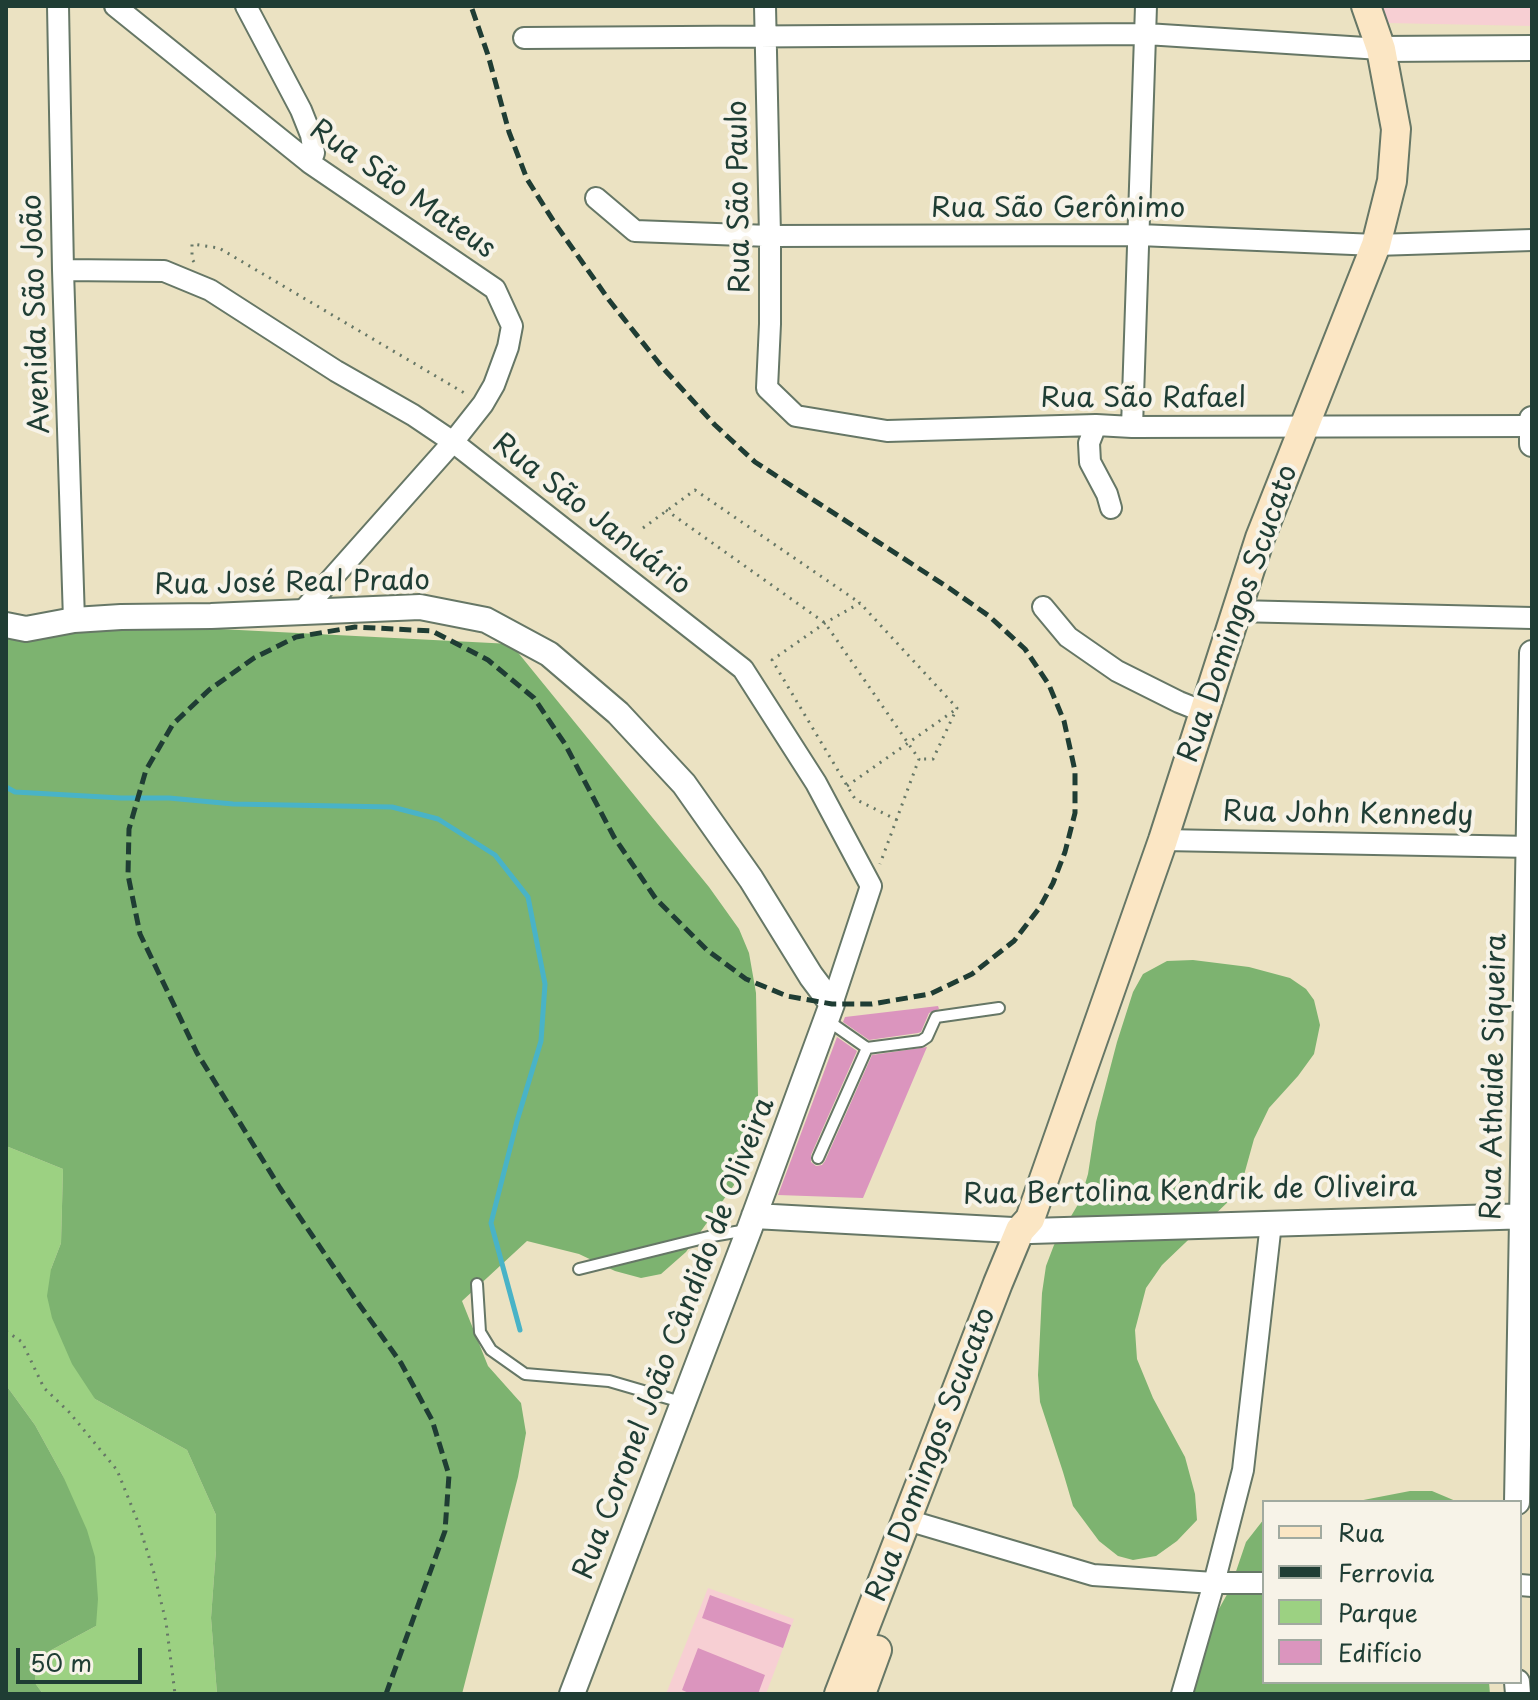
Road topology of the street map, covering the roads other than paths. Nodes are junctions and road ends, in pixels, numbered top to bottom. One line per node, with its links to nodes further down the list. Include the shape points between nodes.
1 (58, 6): 18 (street, Avenida São João)
2 (115, 6): 12 (street, Rua São Mateus)
3 (246, 6): 12 (street, via 301,110 311,135)
4 (765, 6): 8 (street, Rua São Paulo)
5 (1146, 6): 7 (street)
6 (1366, 6): 11 (main road, Rua Domingos Scucato)
7 (1146, 34): 8 (street); 11 (street); 14 (street)
8 (766, 36): 9 (street); 15 (street, Rua São Paulo)
9 (524, 38)
10 (1532, 48): 11 (street)
11 (1381, 49): 17 (main road, Rua Domingos Scucato, via 1396,129 1392,181)
12 (310, 163): 25 (street, Rua São Mateus, via 495,289 512,326 508,347 494,385)
13 (596, 198): 15 (street, Rua São Gerônimo, via 635,231)
14 (1139, 235): 15 (street, Rua São Gerônimo); 17 (street, Rua São Gerônimo); 23 (street)
15 (770, 236): 19 (street, Rua São Paulo)
16 (1532, 240): 17 (street, Rua São Gerônimo)
17 (1376, 245): 24 (main road, Rua Domingos Scucato)
18 (63, 270): 25 (street, Rua São Januário, via 164,271 210,290); 32 (street, Avenida São João)
19 (767, 388): 21 (street, Rua São Rafael, via 796,416 887,431)
20 (1532, 419): 22 (street)
21 (1096, 425): 23 (street, Rua São Rafael); 27 (street, via 1089,443 1090,462)
22 (1532, 426): 24 (street, Rua São Rafael); 26 (street)
23 (1132, 427): 24 (street, Rua São Rafael)
24 (1304, 427): 29 (main road, Rua Domingos Scucato)
25 (453, 442): 30 (street, Rua São Mateus); 39 (street, Rua São Januário, via 743,669 816,783 871,886)
26 (1532, 444)
27 (1111, 508)
28 (1043, 607): 35 (street, via 1068,637 1117,671)
29 (1236, 611): 31 (street); 35 (main road, Rua Domingos Scucato)
30 (302, 612): 32 (street, Rua José Real Prado); 39 (street, Rua José Real Prado, via 420,607 486,620 549,654 618,713 684,784 751,879)
31 (1532, 618)
32 (74, 620): 33 (street, Rua José Real Prado, via 26,629)
33 (6, 625)
34 (1532, 653): 37 (street, Rua Athaide Siqueira)
35 (1204, 712): 36 (main road, Rua Domingos Scucato)
36 (1163, 840): 37 (street, Rua John Kennedy); 45 (main road, Rua Domingos Scucato)
37 (1530, 847): 42 (street, Rua Athaide Siqueira)
38 (999, 1008): 40 (lane, via 936,1017 921,1041)
39 (830, 1012): 40 (lane); 43 (street, Rua Coronel João Cândido de Oliveira)
40 (867, 1048): 41 (lane)
41 (818, 1158)
42 (1527, 1216): 44 (street, Rua Bertolina Kendrik de Oliveira); 49 (street, Rua Athaide Siqueira)
43 (752, 1223): 45 (street, Rua Bertolina Kendrik de Oliveira); 46 (lane); 48 (street, Rua Coronel João Cândido de Oliveira)
44 (1271, 1223): 45 (street, Rua Bertolina Kendrik de Oliveira); 51 (street, via 1243,1470)
45 (1027, 1227): 50 (main road, Rua Domingos Scucato)
46 (579, 1269)
47 (477, 1284): 48 (lane, via 480,1332 491,1350 525,1374 609,1381)
48 (683, 1402): 53 (street, Rua Coronel João Cândido de Oliveira)
49 (1517, 1500)
50 (915, 1522): 51 (street, via 1093,1575); 54 (main road, Rua Domingos Scucato); 55 (main road, Rua Domingos Scucato)
51 (1214, 1583): 52 (street); 56 (street)
52 (1262, 1583)
53 (572, 1694)
54 (839, 1694)
55 (861, 1694)
56 (1182, 1694)

